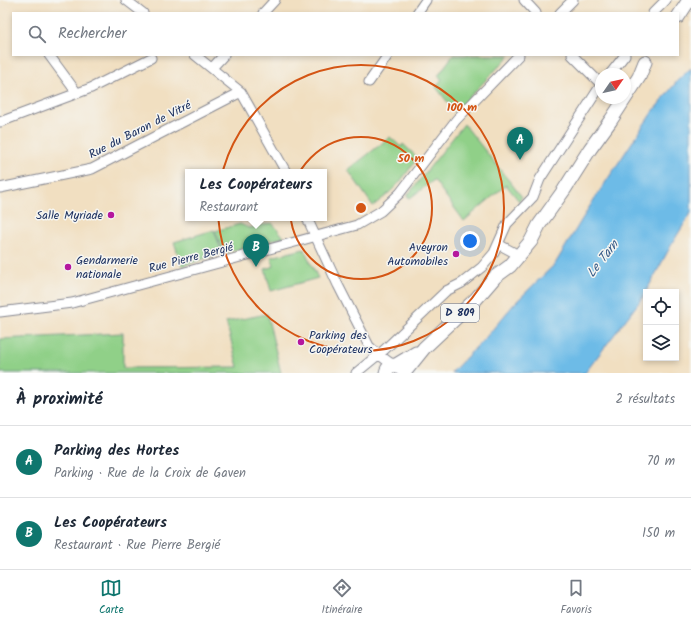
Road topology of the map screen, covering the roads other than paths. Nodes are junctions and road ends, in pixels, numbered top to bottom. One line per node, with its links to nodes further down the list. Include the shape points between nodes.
1 (126, 0): 7 (street)
2 (275, 0): 8 (street)
3 (426, 0): 9 (street)
4 (524, 0): 10 (street)
5 (573, 0): 11 (street)
6 (666, 0): 12 (street)
7 (142, 12)
8 (264, 12)
9 (418, 12)
10 (535, 12)
11 (561, 12)
12 (654, 12)
13 (50, 56): 28 (street)
14 (196, 56): 22 (street)
15 (223, 56): 22 (street)
16 (387, 56): 26 (street)
17 (518, 56): 37 (street, Rue Pierre Bergié, via 456,120 400,193 381,211 357,225)
18 (573, 56): 25 (street)
19 (624, 56): 23 (street)
20 (151, 58): 28 (street)
21 (648, 59): 24 (main road, D 809); 32 (main road, D 809, via 639,77)
22 (212, 68): 27 (street)
23 (615, 68)
24 (631, 77)
25 (595, 78)
26 (369, 82)
27 (241, 92): 33 (street); 34 (street, Rue du Baron de Vitré, via 92,169)
28 (77, 93): 31 (street)
29 (595, 93): 38 (street, via 540,179 533,197 507,224)
30 (614, 104): 32 (main road, D 809)
31 (0, 122)
32 (590, 149): 36 (main road, D 809)
33 (284, 169)
34 (0, 188)
35 (309, 221): 37 (street)
36 (539, 225): 39 (main road, D 809); 40 (main road, D 809, via 531,241 510,266)
37 (316, 237): 41 (street, Rue Pierre Bergié, via 72,303); 42 (street, via 369,346)
38 (498, 244): 39 (street); 42 (street, via 482,267 462,283 446,291)
39 (513, 252): 40 (main road, D 809)
40 (495, 277): 43 (main road, D 809, via 476,299 424,348)
41 (0, 312)
42 (378, 354): 43 (street); 44 (street)
43 (394, 370)
44 (356, 373)

